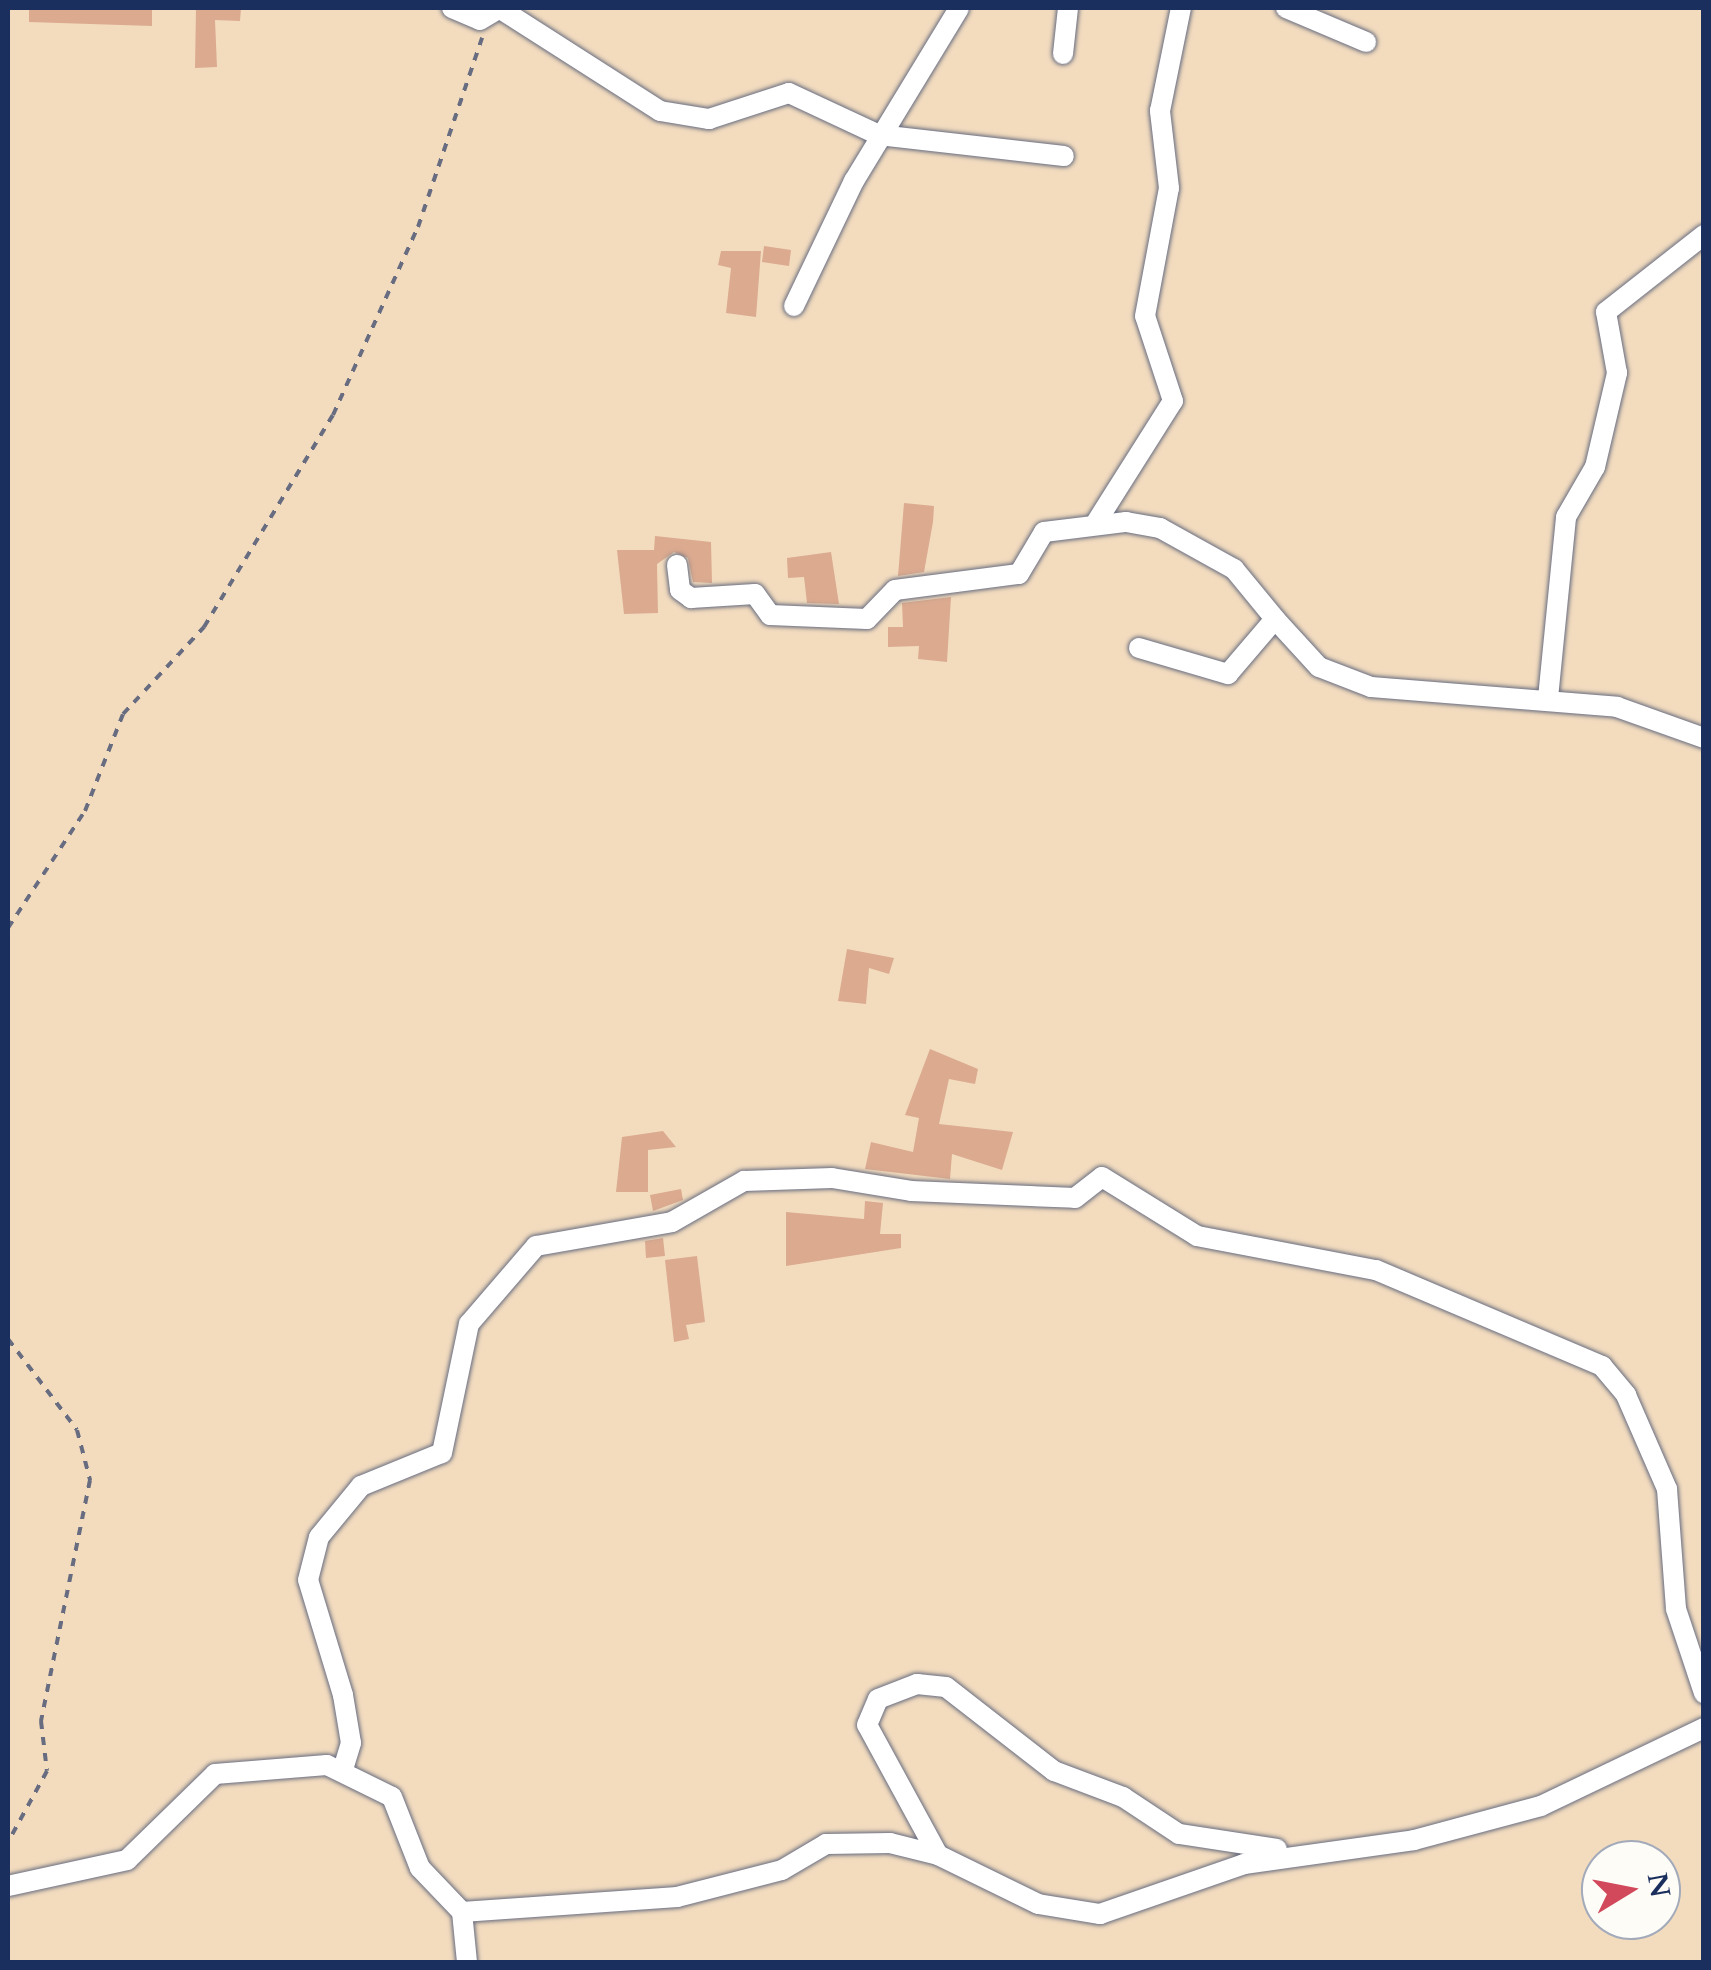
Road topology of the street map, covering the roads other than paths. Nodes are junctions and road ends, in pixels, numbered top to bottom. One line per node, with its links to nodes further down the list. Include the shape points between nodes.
1 (452, 8): 6 (street, via 476,20)
2 (959, 8): 9 (street)
3 (1068, 8): 8 (street)
4 (1181, 8): 13 (street, via 1160,111 1169,188 1146,288 1154,362 1174,396)
5 (1286, 8): 7 (street)
6 (498, 11): 9 (street, via 660,111 709,119 789,94)
7 (1366, 42)
8 (1063, 54)
9 (879, 135): 10 (street); 12 (street)
10 (1064, 156)
11 (1704, 235): 17 (street, via 1604,317 1617,374 1596,467 1566,517)
12 (794, 306)
13 (1097, 521): 14 (street, via 1044,532 1020,574 894,590 867,619 770,615 755,594 692,598 680,590); 15 (street, via 1160,528 1206,550 1256,590)
14 (677, 566)
15 (1275, 619): 16 (street, via 1228,674); 17 (street, via 1319,667 1370,687)
16 (1138, 648)
17 (1548, 698): 18 (street, via 1624,708)
18 (1704, 738)
19 (1704, 1693): 21 (street, via 1676,1610 1667,1489 1626,1396 1602,1366 1376,1270 1196,1236 1102,1177 1075,1198 910,1191 832,1178 744,1181 672,1222 536,1246 469,1324 442,1454 361,1486 318,1537 308,1580 344,1695 351,1734)
20 (1704, 1728): 22 (street, via 1541,1806 1414,1840)
21 (344, 1766): 24 (street, via 215,1774 127,1860); 25 (street, via 392,1798 420,1868)
22 (1308, 1852): 23 (street, via 1100,1914 1038,1904); 23 (street, via 1218,1846 1179,1834 1123,1797 1054,1772 946,1687 917,1684 878,1699 867,1725)
23 (938, 1856): 25 (street, via 904,1844 826,1844 782,1870 704,1892 608,1908)
24 (8, 1886)
25 (462, 1912): 26 (street)
26 (467, 1962)

